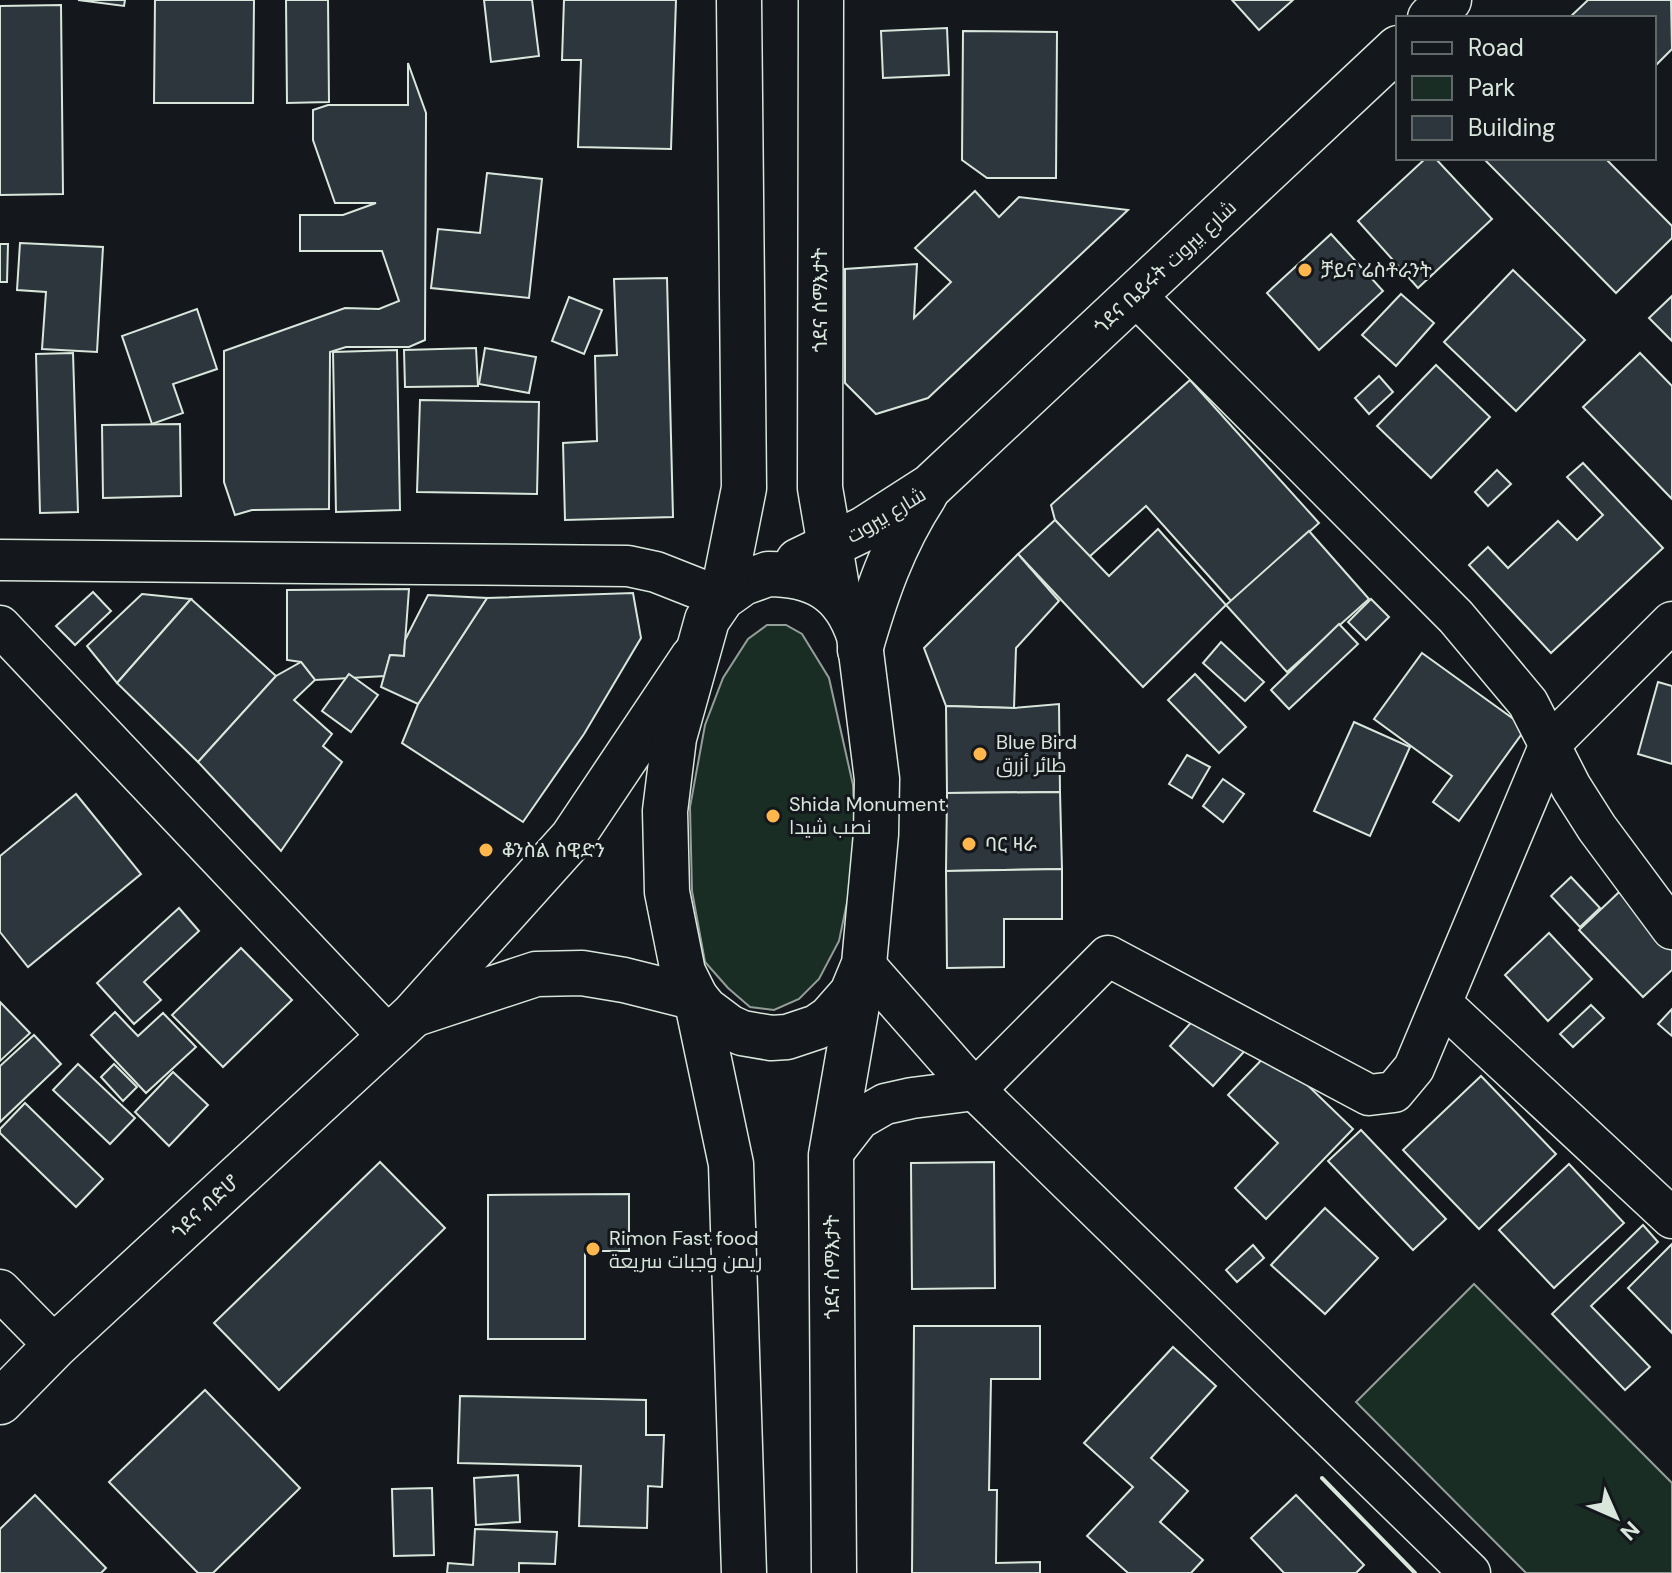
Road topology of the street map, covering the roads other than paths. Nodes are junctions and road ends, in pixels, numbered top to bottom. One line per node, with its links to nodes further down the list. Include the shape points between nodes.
1 (739, 0): 11 (main road, ጎደና ሰማእታት, via 744,488)
2 (821, 0): 8 (main road, ጎደና ሰማእታት, via 820,488)
3 (1449, 0): 4 (main road)
4 (1432, 16)
5 (1396, 50): 6 (main road, ጎደና ቤይሩት شارع بيروت)
6 (1135, 295): 7 (main road, ጎደና ቤይሩት شارع بيروت); 17 (street, via 1456,617 1528,703)
7 (931, 486): 8 (main road, شارع بيروت); 16 (main road, شارع بيروت, via 893,549)
8 (830, 548): 10 (main road, شارع بيروت); 12 (main road, ጎደና ሰማእታት)
9 (0, 560): 11 (street, via 628,566)
10 (768, 574): 11 (main road); 12 (main road, via 794,574 819,583)
11 (722, 598): 15 (main road, ጎደና ሰማእታት, via 707,620)
12 (839, 599): 16 (main road, ጎደና ሰማእታት, via 854,623)
13 (1672, 622): 17 (street)
14 (0, 626): 22 (street)
15 (700, 646): 20 (main road, ጎደና ሰማእታት, via 674,738 665,811 667,892 683,972); 22 (main road, ጎደና ብድሆ, via 572,838)
16 (860, 650): 19 (main road, ጎደና ሰማእታት, via 877,779)
17 (1550, 744): 18 (street, via 1597,828); 21 (street)
18 (1672, 929)
19 (864, 964): 20 (main road, ጎደና ሰማእታት, via 852,993 830,1018 787,1037 756,1037 729,1027); 23 (street); 24 (main road, ጎደና ሰማእታት)
20 (696, 998): 22 (main road, via 610,977 536,974); 29 (main road, ጎደና ሰማእታት, via 731,1164)
21 (1442, 1004): 23 (street, via 1414,1068 1394,1092 1369,1095 1108,956); 25 (street)
22 (400, 1025): 27 (main road, ጎደና ብድሆ)
23 (975, 1090): 24 (street, via 885,1104 859,1119); 31 (street)
24 (831, 1155): 30 (main road, ጎደና ሰማእታት)
25 (1672, 1218)
26 (0, 1290): 27 (street)
27 (55, 1346): 28 (main road, ጎደና ብድሆ)
28 (0, 1402)
29 (744, 1573)
30 (834, 1573)
31 (1470, 1573)

